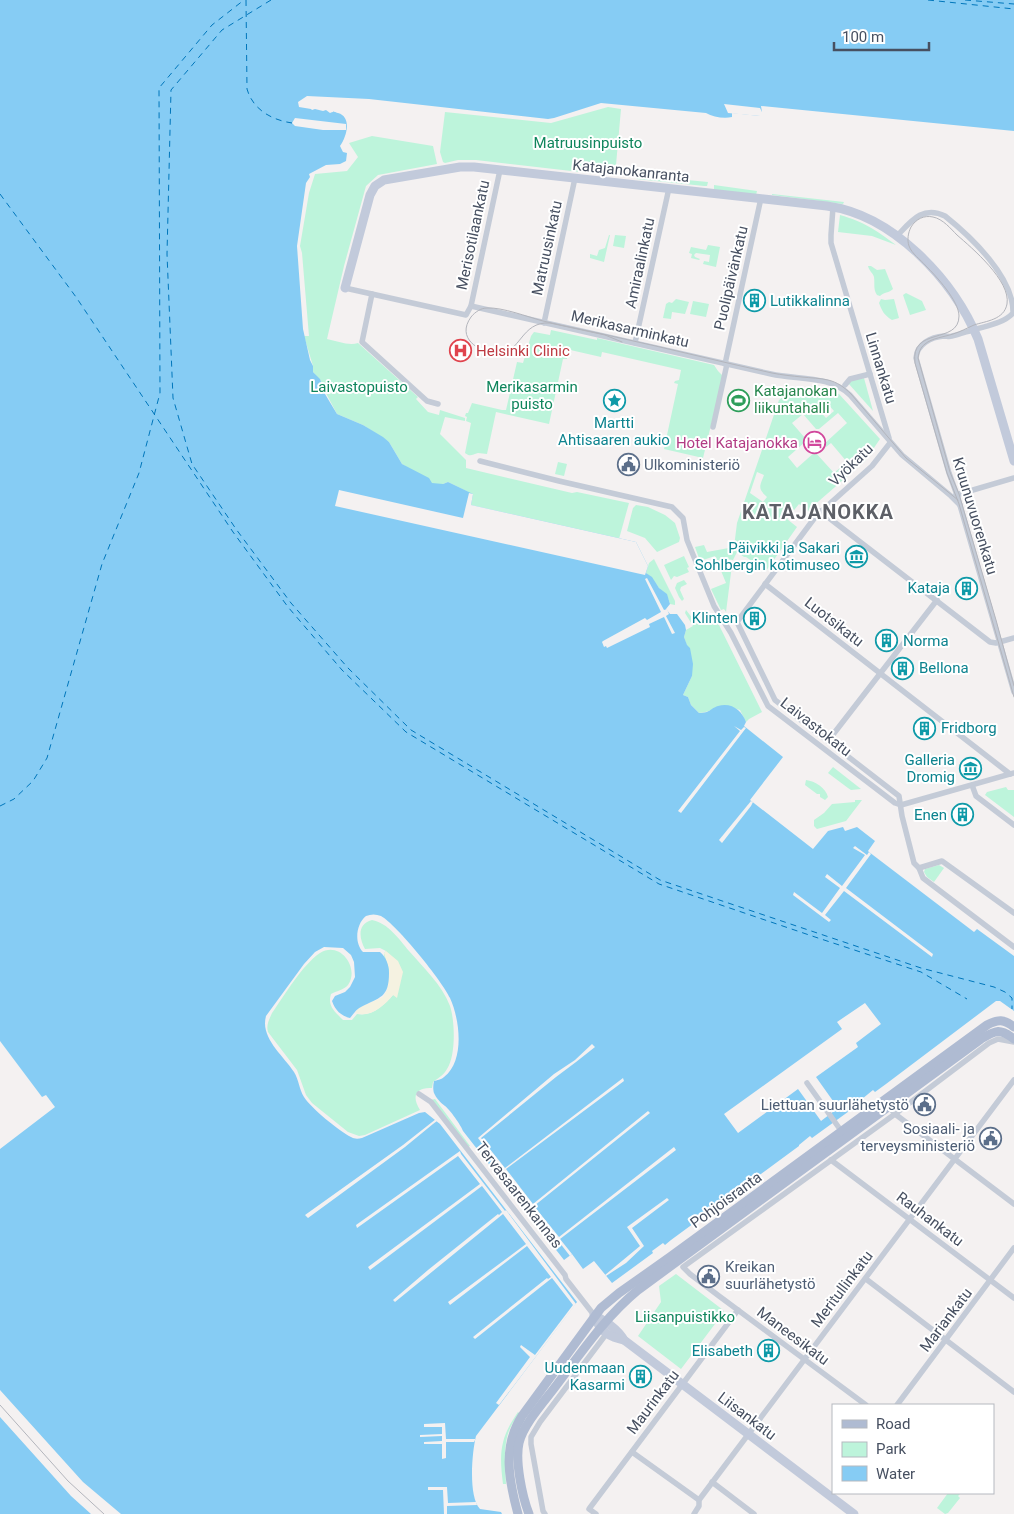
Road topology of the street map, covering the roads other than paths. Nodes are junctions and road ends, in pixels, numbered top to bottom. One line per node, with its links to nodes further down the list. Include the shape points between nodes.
1 (500, 170): 2 (street, Katajanokanranta); 7 (street, Katajanokanranta, via 460,167 378,183 370,195); 9 (street, Merisotilaankatu)
2 (575, 178): 3 (street, Katajanokanranta); 10 (street, Matruusinkatu)
3 (668, 188): 4 (street, Katajanokanranta); 12 (street, Amiraalinkatu)
4 (761, 198): 5 (street, Katajanokanranta); 13 (street, Puolipäivänkatu)
5 (833, 207): 6 (street, Katajanokanranta, via 865,216); 14 (street, Linnankatu, via 831,243)
6 (897, 236): 11 (street, Katajanokanranta, via 938,274); 11 (street, via 913,218 940,213 993,260 1010,291 1014,308 1011,315 1001,321)
7 (345, 288): 8 (street, Merikasarminkatu)
8 (372, 294): 9 (street, Merikasarminkatu, via 466,315); 16 (street, via 362,342 427,401)
9 (471, 306): 10 (street, Merikasarminkatu)
10 (544, 323): 12 (street, Merikasarminkatu)
11 (974, 329): 19 (street, Katajanokanranta); 22 (street, Kruunuvuorenkatu, via 924,343 916,354)
12 (635, 343): 13 (street, Merikasarminkatu)
13 (726, 364): 17 (street, Puolipäivänkatu); 18 (street, Merikasarminkatu, via 837,385 850,395)
14 (870, 374): 15 (street, via 850,379); 18 (street, Linnankatu)
15 (845, 384)
16 (438, 404)
17 (713, 427)
18 (890, 443): 22 (street, Linnankatu, via 913,466); 23 (street, Vyökatu, via 872,466)
19 (1014, 460)
20 (480, 461): 34 (street, Laivastokatu, via 672,507 683,518 687,540 714,606 731,632 768,706)
21 (1014, 478): 22 (street)
22 (954, 496): 28 (street, Kruunuvuorenkatu, via 961,507)
23 (820, 511): 24 (street, Vyökatu); 25 (street)
24 (765, 584): 26 (street, Vyökatu); 29 (street, Luotsikatu)
25 (937, 600): 28 (street, via 988,640 994,644); 29 (street)
26 (737, 622): 31 (street, Laivastokatu, via 775,700)
27 (1014, 638): 28 (street)
28 (1000, 642): 30 (street, Kruunuvuorenkatu)
29 (880, 673): 31 (street); 32 (street, Luotsikatu)
30 (1014, 692)
31 (828, 741): 34 (street, Laivastokatu, via 899,796)
32 (1012, 773): 33 (street)
33 (972, 785): 34 (street); 35 (street, via 976,796)
34 (901, 805): 36 (street, via 914,863)
35 (1014, 825)
36 (919, 868): 37 (street, via 942,861); 38 (street, via 923,878)
37 (1014, 913)
38 (1014, 947)
39 (1014, 1027): 40 (main road, via 1000,1020 994,1021)
40 (987, 1030): 41 (main road, via 1001,1031); 45 (main road, Pohjoisranta)
41 (1014, 1040): 46 (street, Pohjoisranta, via 998,1039 989,1043)
42 (1014, 1080): 49 (street, Meritullinkatu)
43 (807, 1083): 47 (street)
44 (419, 1094): 58 (street, Tervasaarenkannas, via 431,1102)
45 (887, 1104): 46 (street); 47 (main road, Pohjoisranta); 59 (main road, Pohjoisranta, via 627,1299)
46 (895, 1114): 48 (street, Pohjoisranta); 49 (street)
47 (842, 1132): 58 (main road, Pohjoisranta, via 619,1293)
48 (831, 1160): 51 (street, Rauhankatu); 53 (street, Pohjoisranta)
49 (955, 1160): 50 (street); 51 (street, Meritullinkatu)
50 (1014, 1204)
51 (910, 1220): 54 (street, Meritullinkatu); 55 (street, Rauhankatu)
52 (1014, 1248): 55 (street, Mariankatu)
53 (683, 1267): 57 (street, Maneesikatu)
54 (866, 1279): 60 (street); 61 (street, Meritullinkatu)
55 (990, 1280): 56 (street, Rauhankatu); 60 (street, Mariankatu)
56 (1014, 1298)
57 (738, 1310): 61 (street, Maneesikatu); 62 (street, Maurinkatu)
58 (594, 1315): 59 (street, Liisankatu); 66 (main road, Pohjoisranta)
59 (604, 1327): 62 (street, Liisankatu, via 619,1331 624,1340); 66 (main road, Pohjoisranta)
60 (946, 1341): 63 (street); 65 (street, Mariankatu)
61 (805, 1360): 64 (street, Maneesikatu); 67 (street, Meritullinkatu)
62 (682, 1384): 67 (street, Liisankatu); 68 (street, Maurinkatu)
63 (1014, 1392)
64 (865, 1404)
65 (898, 1404)
66 (523, 1432): 73 (main road, via 509,1446 508,1462); 74 (main road, via 517,1460); 75 (street, via 531,1444)
67 (748, 1434): 69 (street, Meritullinkatu); 70 (street, Liisankatu)
68 (632, 1452): 72 (street); 76 (street, Maurinkatu, via 589,1509)
69 (712, 1482): 72 (street, Meritullinkatu); 78 (street)
70 (831, 1492)
71 (833, 1494): 79 (street, Liisankatu)
72 (699, 1500): 77 (street, Meritullinkatu)
73 (518, 1514)
74 (528, 1514)
75 (545, 1514)
76 (596, 1514)
77 (694, 1514)
78 (754, 1514)
79 (854, 1514)

